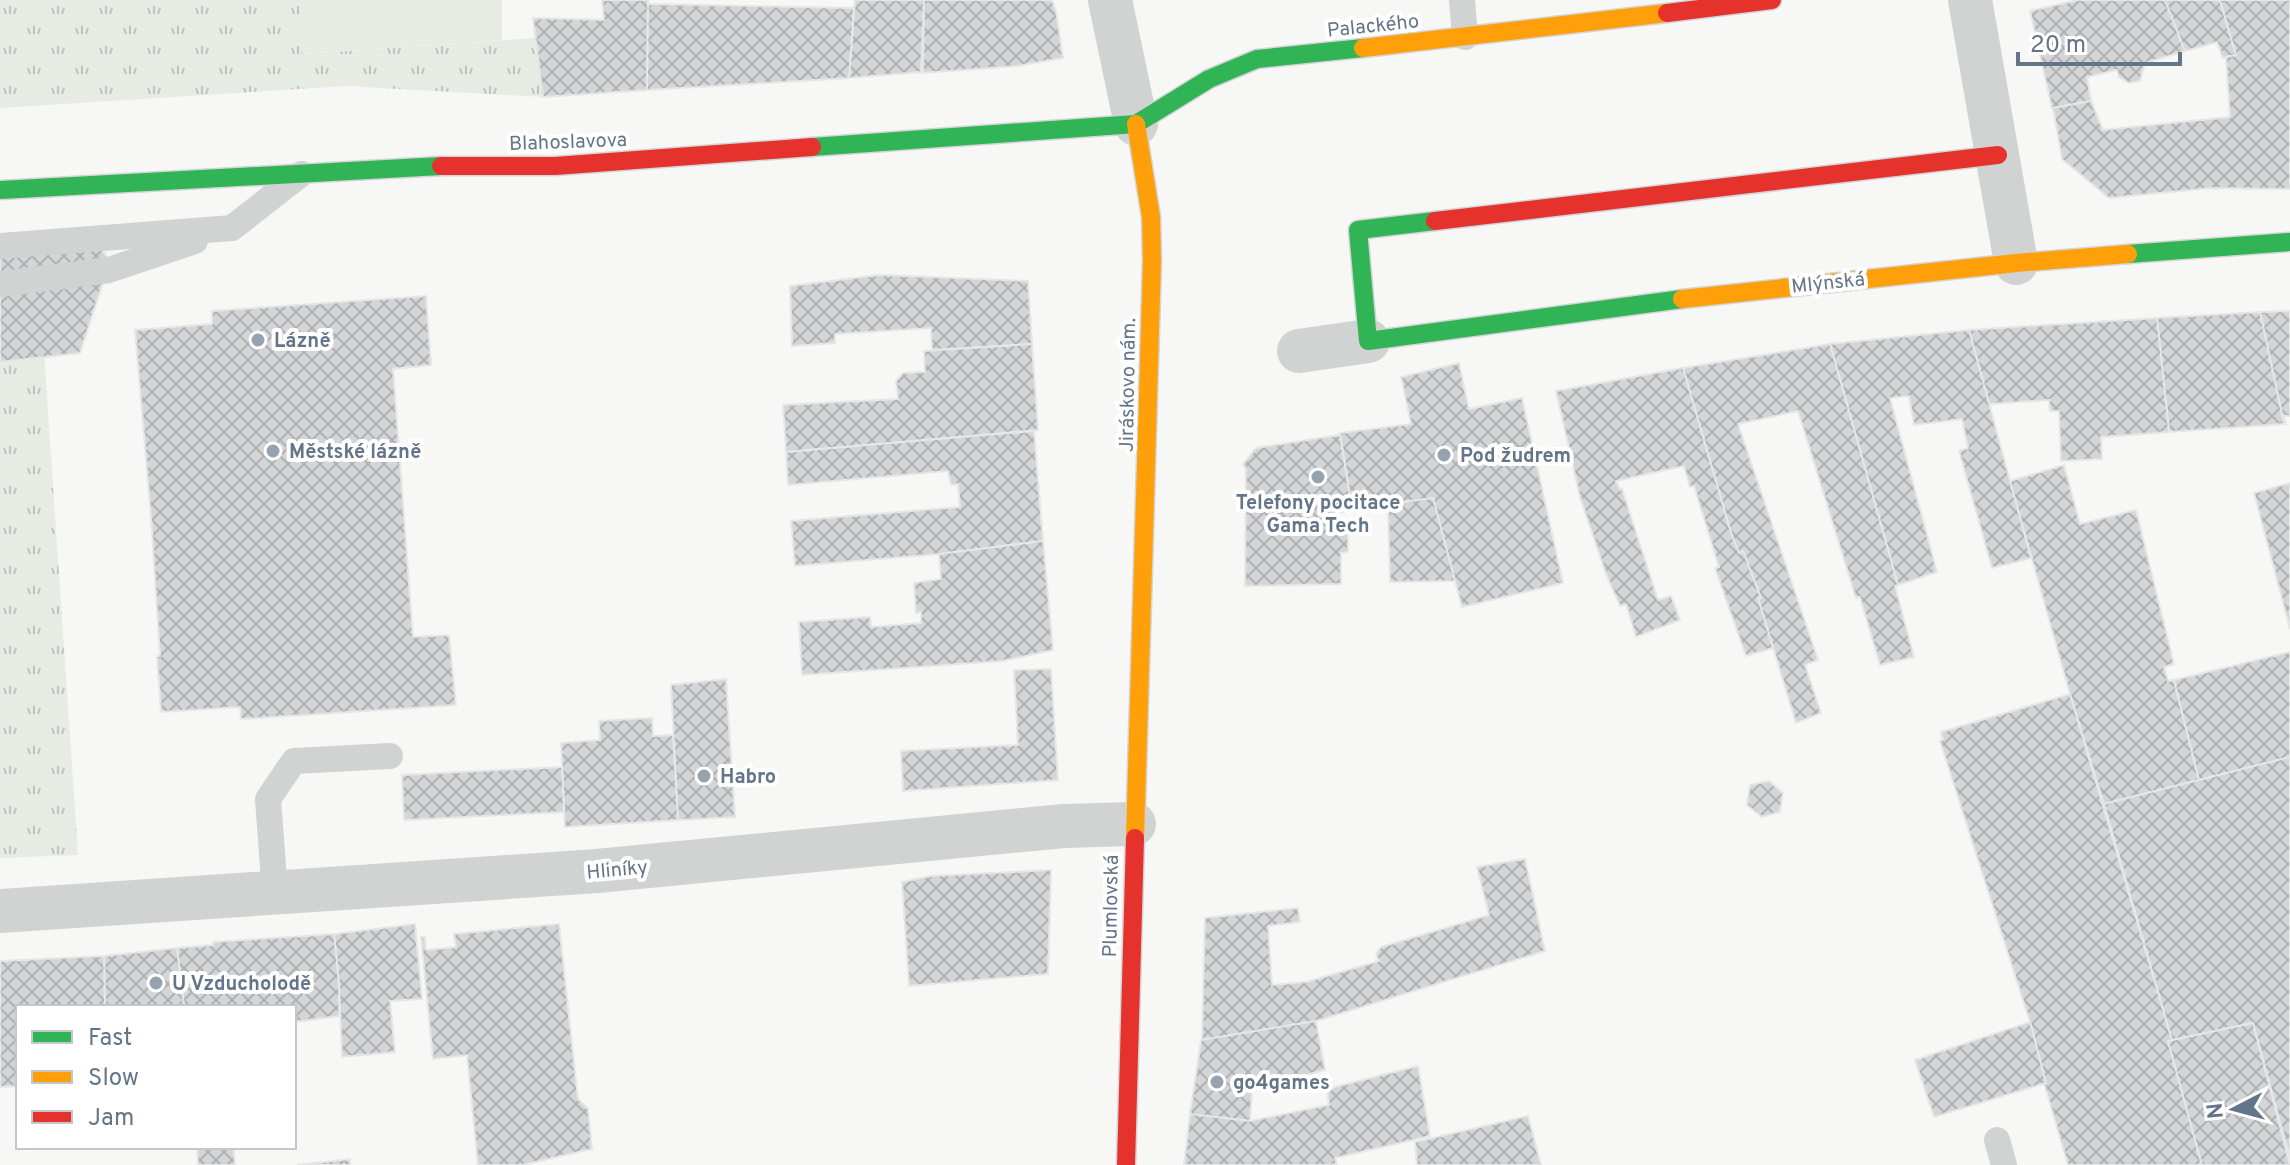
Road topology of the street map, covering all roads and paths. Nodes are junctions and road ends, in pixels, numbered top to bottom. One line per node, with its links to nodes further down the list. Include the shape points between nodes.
1 (1110, 0): 6 (street)
2 (1462, 0): 5 (lane)
3 (1772, 0): 5 (main road, Palackého)
4 (1970, 0): 7 (street)
5 (1465, 37): 6 (main road, Palackého, via 1257,59 1200,82)
6 (1136, 124): 8 (main road, Blahoslavova, via 555,166 408,166); 17 (main road, Jiráskovo nám., via 1151,217 1152,261)
7 (1998, 155): 13 (street); 15 (main road, via 1358,230)
8 (302, 173): 9 (main road, Blahoslavova); 10 (lane)
9 (0, 190)
10 (232, 228): 12 (lane); 14 (lane, via 109,270)
11 (2290, 242): 13 (main road, Mlýnská)
12 (0, 246)
13 (2016, 263): 15 (main road, Mlýnská, via 1616,306)
14 (0, 284)
15 (1368, 341): 16 (street, Mlýnská)
16 (1299, 351)
17 (1143, 648): 19 (main road, Plumlovská)
18 (390, 756): 20 (lane, via 294,761 268,799)
19 (1134, 824): 20 (street, Hliníky); 23 (main road, Plumlovská)
20 (275, 894): 21 (street, Hliníky)
21 (0, 911)
22 (1997, 1140): 24 (lane)
23 (1126, 1165)
24 (2004, 1165)

